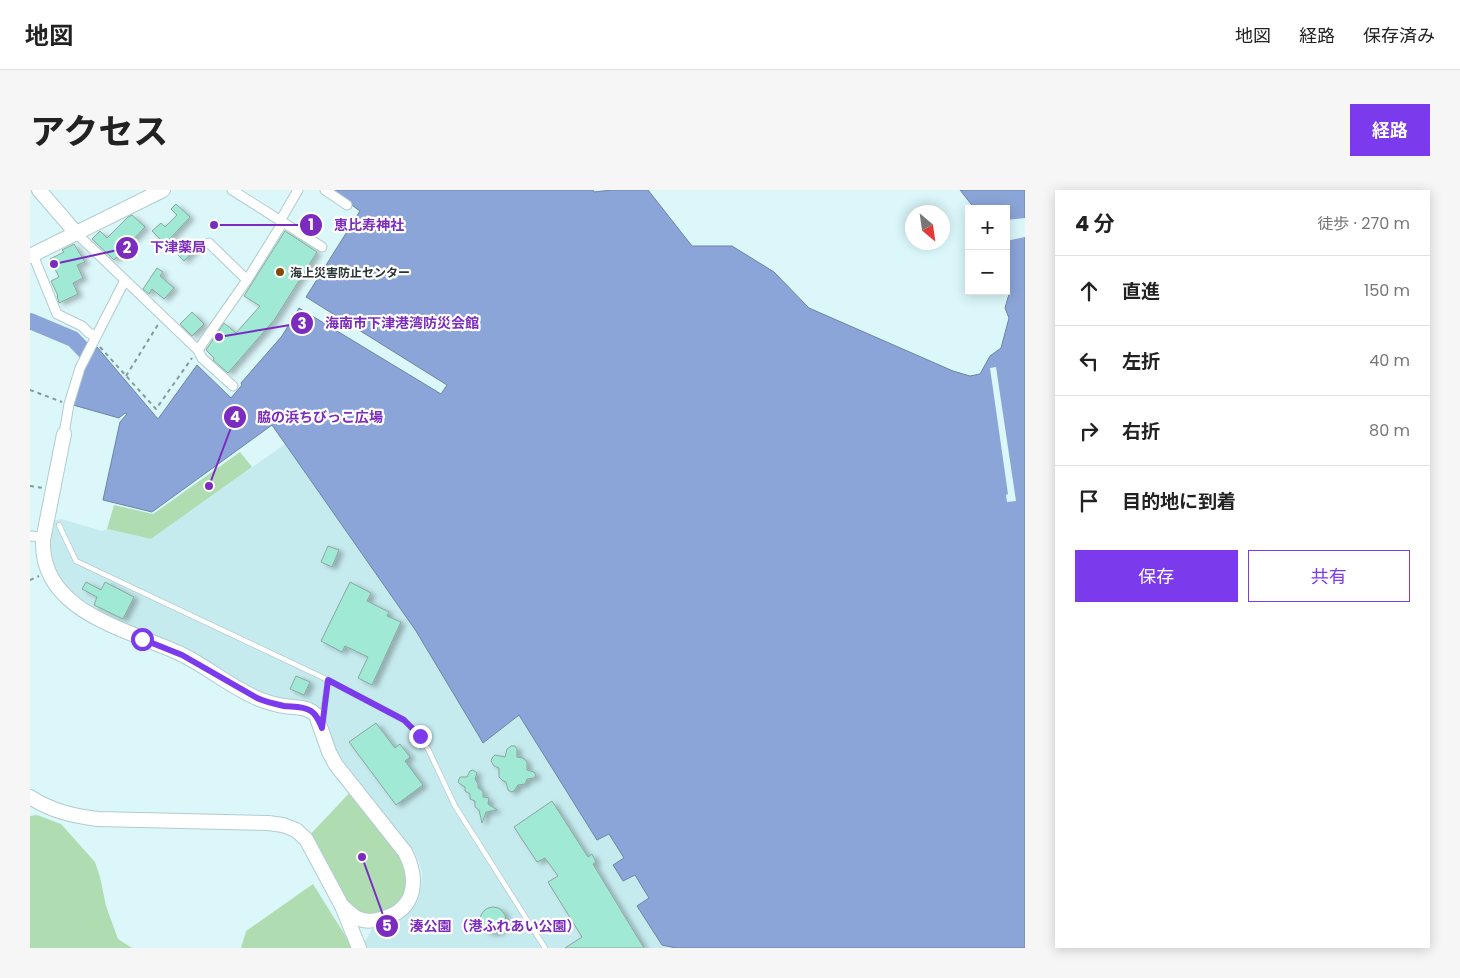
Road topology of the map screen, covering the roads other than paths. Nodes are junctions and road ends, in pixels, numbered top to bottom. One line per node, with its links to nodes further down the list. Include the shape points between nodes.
1 (39, 190): 8 (street)
2 (163, 190): 8 (street)
3 (232, 190): 7 (street)
4 (298, 190): 7 (street)
5 (326, 190): 6 (street)
6 (347, 205)
7 (282, 222): 10 (street); 13 (street)
8 (77, 234): 11 (street); 12 (street)
9 (209, 243): 13 (street)
10 (322, 247)
11 (31, 256): 14 (street, via 56,314 82,326)
12 (125, 280): 14 (street); 15 (street)
13 (247, 280): 15 (street)
14 (94, 339): 17 (street, via 80,368)
15 (198, 350): 16 (street, via 202,358)
16 (233, 386)
17 (64, 434): 19 (street)
18 (59, 525): 20 (lane, via 76,560)
19 (37, 536): 21 (street, via 48,572 69,600 106,623 182,655 257,698 312,711)
20 (328, 680): 21 (lane); 26 (lane, via 404,720 420,736 455,806)
21 (322, 728): 24 (street, via 336,765 405,852 412,870 411,897 397,913)
22 (30, 797): 23 (street, via 59,811 98,819 283,825 306,839)
23 (342, 906): 24 (street, via 358,919); 25 (street)
24 (377, 920): 25 (street, via 361,930 357,940)
25 (359, 948)
26 (544, 948)

